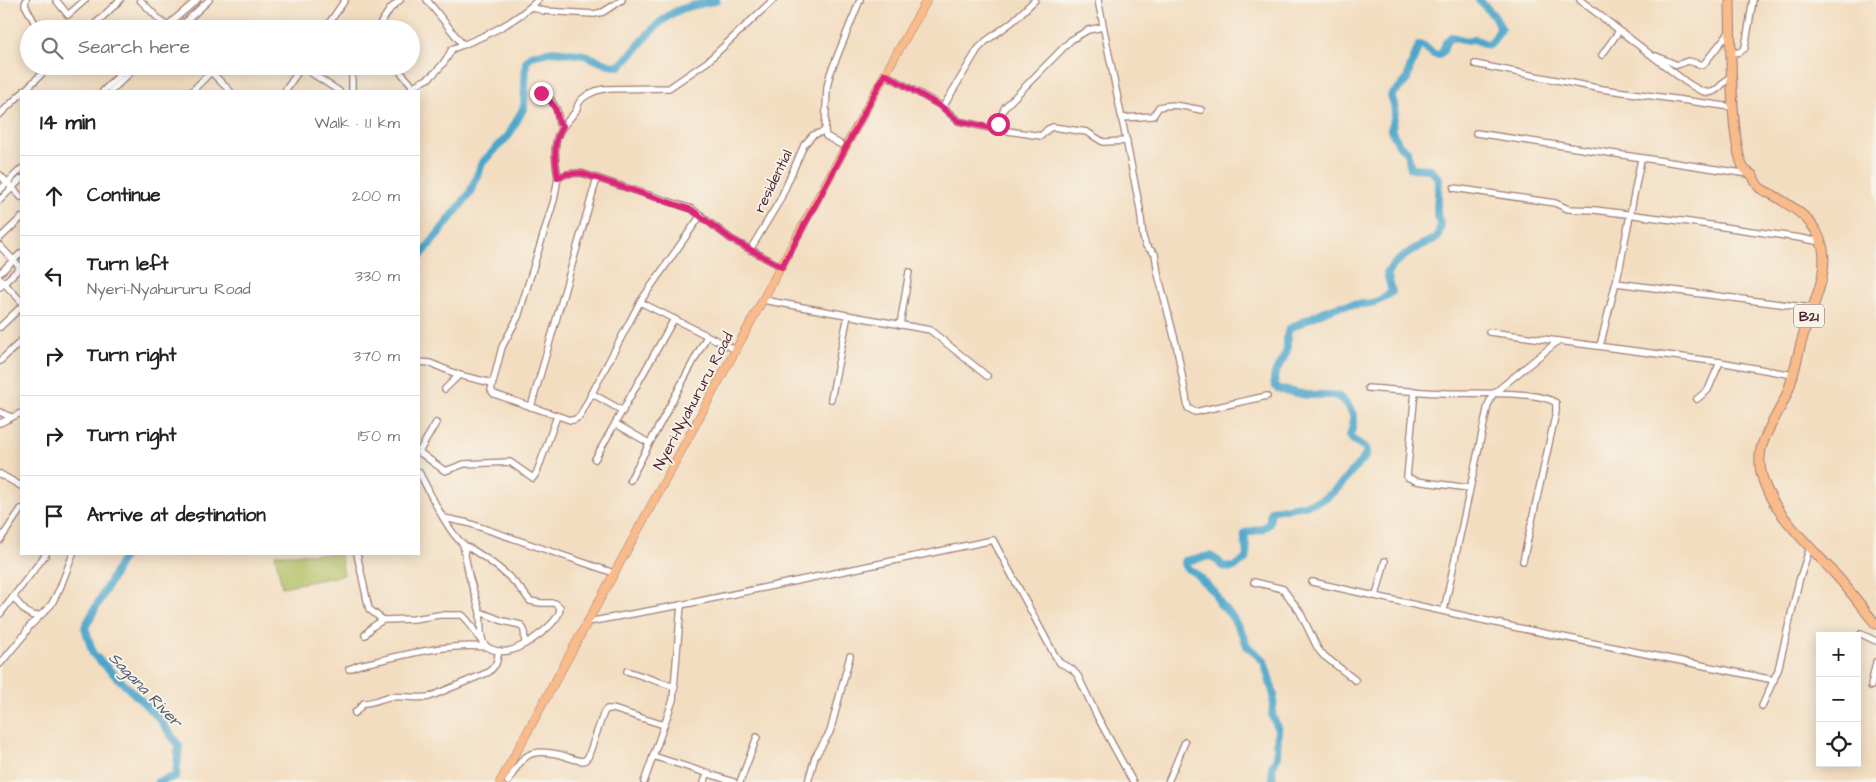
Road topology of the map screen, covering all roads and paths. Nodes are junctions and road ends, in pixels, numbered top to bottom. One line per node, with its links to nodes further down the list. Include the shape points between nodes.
1 (26, 0): 22 (street, via 25,5)
2 (56, 0): 3 (street, via 68,15)
3 (85, 0)
4 (120, 0): 23 (street)
5 (140, 0): 24 (street)
6 (197, 0): 25 (street)
7 (209, 0): 26 (street)
8 (345, 0): 27 (street)
9 (400, 0): 28 (street)
10 (427, 0): 32 (street)
11 (538, 0): 21 (street)
12 (622, 0): 21 (street, via 594,14 544,11)
13 (773, 0): 64 (street, via 706,62 669,88 595,90 581,101)
14 (860, 0): 66 (street, via 830,74)
15 (925, 0): 37 (main road, Nyeri-Nyahururu Road)
16 (1035, 0): 59 (street, via 982,45)
17 (1098, 0): 29 (street)
18 (1580, 0): 31 (street)
19 (1730, 0): 30 (highway, B21)
20 (1753, 0): 34 (street, via 1745,48)
21 (531, 7): 32 (street, via 487,36)
22 (33, 20)
23 (99, 20)
24 (160, 20)
25 (173, 20)
26 (188, 20)
27 (332, 20)
28 (383, 20)
29 (1103, 27): 63 (street); 65 (street, via 1088,30 1072,40 1005,107)
30 (1731, 30): 33 (street, via 1703,65 1688,62 1677,65); 34 (highway, B21)
31 (1619, 31): 33 (street); 35 (street)
32 (463, 45): 48 (street, via 452,49 428,78)
33 (1647, 52): 38 (street, via 1706,94 1714,92)
34 (1732, 52): 38 (highway, B21)
35 (1602, 55)
36 (1475, 64): 60 (street, via 1602,89)
37 (885, 74): 59 (street); 69 (main road, Nyeri-Nyahururu Road)
38 (1732, 74): 60 (highway, B21)
39 (41, 75): 49 (street)
40 (128, 75): 51 (street)
41 (207, 75): 52 (street)
42 (213, 75): 53 (street)
43 (296, 75): 54 (street)
44 (315, 75): 55 (street)
45 (352, 75): 56 (street)
46 (402, 75): 48 (street)
47 (119, 76): 50 (street)
48 (411, 88)
49 (25, 90)
50 (104, 90)
51 (114, 90)
52 (193, 90)
53 (229, 90)
54 (286, 90)
55 (338, 90)
56 (352, 90)
57 (536, 90): 64 (street, via 551,100)
58 (20, 95): 62 (street)
59 (942, 107): 65 (street, via 958,121)
60 (1732, 108): 72 (highway, B21, via 1738,154 1746,171)
61 (1201, 110): 63 (street, via 1163,106 1153,116)
62 (0, 114)
63 (1122, 118): 68 (street)
64 (563, 126): 74 (street, via 556,144)
65 (996, 129): 68 (street, via 1041,136 1056,127 1088,132 1103,142)
66 (825, 131): 69 (street, via 829,140); 89 (street, residential, via 813,135 804,145 780,200)
67 (1476, 133): 70 (street)
68 (1127, 141): 126 (street, via 1141,228 1146,246 1156,260 1188,408 1196,412)
69 (845, 147): 93 (main road, Nyeri-Nyahururu Road)
70 (1641, 159): 72 (street); 84 (street)
71 (20, 170): 77 (street)
72 (1751, 174): 87 (highway, B21, via 1760,188 1807,218)
73 (0, 175): 77 (street)
74 (558, 178): 75 (street, via 574,173); 120 (street, via 518,317 502,347)
75 (597, 178): 83 (street, via 681,205); 129 (street)
76 (20, 180): 78 (street)
77 (7, 182): 78 (street); 80 (street)
78 (12, 188): 81 (street); 82 (street)
79 (1454, 188): 84 (street, via 1555,203 1568,209)
80 (0, 190)
81 (20, 196)
82 (0, 200)
83 (701, 215): 89 (street, via 716,229); 101 (street)
84 (1628, 216): 87 (street, via 1737,228); 98 (street)
85 (20, 219): 86 (street)
86 (0, 238)
87 (1821, 242): 103 (highway, B21, via 1823,268)
88 (0, 246): 91 (street)
89 (750, 250): 93 (street)
90 (20, 254): 91 (street)
91 (14, 260): 92 (street); 96 (street)
92 (20, 266)
93 (782, 267): 100 (main road, Nyeri-Nyahururu Road)
94 (20, 268): 97 (street)
95 (909, 272): 106 (street)
96 (0, 273)
97 (1, 283): 99 (street)
98 (1616, 283): 103 (street); 112 (street)
99 (20, 300)
100 (763, 300): 104 (street); 113 (main road, Nyeri-Nyahururu Road)
101 (640, 302): 105 (street); 124 (street)
102 (20, 308): 107 (street)
103 (1812, 308): 118 (highway, B21)
104 (848, 315): 106 (street); 127 (street)
105 (674, 319): 109 (street); 130 (street)
106 (900, 325): 119 (street, via 930,330)
107 (0, 327)
108 (1489, 332): 110 (street)
109 (707, 336): 113 (street); 138 (street)
110 (1558, 341): 112 (street); 125 (street)
111 (20, 342): 114 (street)
112 (1600, 346): 116 (street)
113 (736, 350): 157 (main road, Nyeri-Nyahururu Road)
114 (0, 361)
115 (420, 362): 117 (street)
116 (1720, 362): 118 (street); 128 (street, via 1708,390)
117 (459, 375): 120 (street); 122 (street)
118 (1793, 375): 151 (highway, B21, via 1765,438 1760,469 1773,502)
119 (987, 376)
120 (492, 384): 129 (street, via 494,394)
121 (1368, 388): 123 (street)
122 (445, 389)
123 (1415, 391): 125 (street); 146 (street, via 1407,477)
124 (591, 393): 130 (street); 133 (street, via 577,418 570,420)
125 (1493, 394): 146 (street); 156 (street, via 1539,397 1554,401 1557,406)
126 (1267, 396)
127 (831, 399)
128 (1697, 399)
129 (531, 407): 133 (street)
130 (623, 411): 137 (street)
131 (0, 412): 134 (street)
132 (20, 413): 134 (street)
133 (557, 416): 140 (street, via 533,478 510,462 464,464 445,471)
134 (11, 418): 135 (street)
135 (0, 423)
136 (436, 423): 139 (street)
137 (616, 424): 138 (street); 141 (street)
138 (649, 443): 144 (street)
139 (420, 450)
140 (420, 453)
141 (595, 459)
142 (0, 474): 145 (street)
143 (420, 474): 148 (street)
144 (630, 480)
145 (20, 485)
146 (1469, 488): 163 (street)
147 (20, 510): 149 (street)
148 (444, 518): 150 (street); 157 (street, via 468,523)
149 (0, 540)
150 (463, 544): 164 (street); 173 (street, via 507,575 530,601 552,602 560,607 553,623)
151 (1810, 547): 169 (highway, B21); 182 (street)
152 (45, 555): 161 (street)
153 (73, 555): 166 (street, via 54,599)
154 (357, 555): 167 (street, via 369,609)
155 (1385, 561): 160 (street)
156 (1523, 561)
157 (614, 573): 168 (main road, Nyeri-Nyahururu Road)
158 (1254, 582): 181 (street, via 1283,588 1300,612 1318,649)
159 (1312, 582): 160 (street)
160 (1376, 596): 163 (street)
161 (13, 597): 165 (street); 166 (street, via 31,615)
162 (681, 605): 168 (street); 184 (street); 199 (street, via 993,540 1054,654 1060,663 1078,676)
163 (1444, 610): 182 (street)
164 (480, 612): 173 (street, via 522,625); 174 (street, via 481,633)
165 (0, 614)
166 (39, 616): 178 (street)
167 (383, 620): 171 (street); 174 (street, via 462,614)
168 (588, 622): 192 (main road, Nyeri-Nyahururu Road)
169 (1876, 624)
170 (1861, 634): 172 (street)
171 (365, 635)
172 (1876, 641)
173 (525, 643): 175 (street, via 514,650)
174 (486, 645): 175 (street); 179 (street, via 443,647)
175 (499, 651): 186 (street, via 496,664 489,672 429,697 388,697 364,704)
176 (850, 656): 198 (street, via 830,732 815,757)
177 (1876, 662): 183 (street)
178 (0, 664)
179 (349, 669)
180 (627, 670): 184 (street)
181 (1355, 680)
182 (1774, 680): 185 (street)
183 (1872, 686)
184 (675, 687): 187 (street)
185 (1762, 706)
186 (355, 713)
187 (664, 725): 190 (street); 193 (street, via 607,709 584,761 547,752 529,754 521,760)
188 (757, 737): 197 (street)
189 (1185, 742): 200 (street)
190 (653, 756): 191 (street); 194 (street)
191 (708, 773): 195 (street); 196 (street)
192 (500, 782)
193 (508, 782)
194 (644, 782)
195 (704, 782)
196 (734, 782)
197 (740, 782)
198 (808, 782)
199 (1133, 782)
200 (1168, 782)

